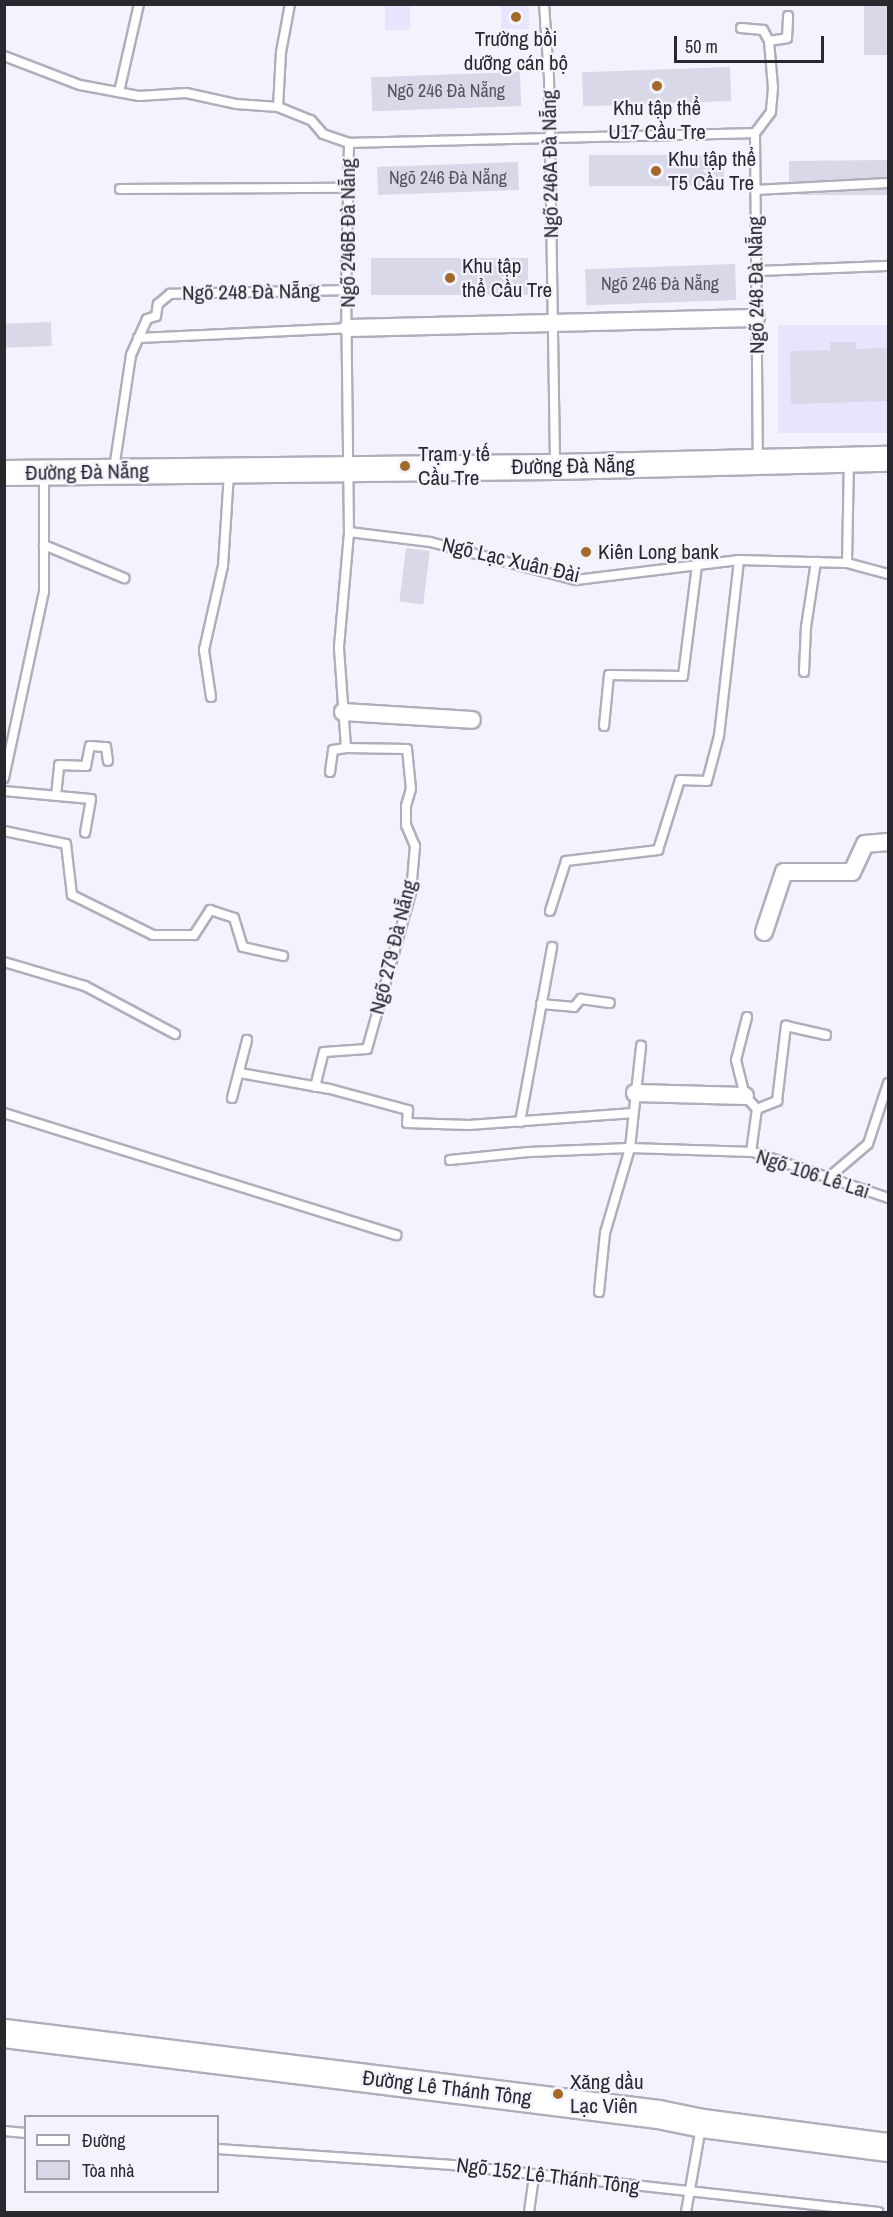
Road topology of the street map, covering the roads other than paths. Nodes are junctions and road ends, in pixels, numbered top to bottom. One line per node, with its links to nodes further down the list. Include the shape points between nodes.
1 (139, 4): 8 (lane)
2 (290, 4): 9 (lane, via 281,51)
3 (544, 4): 11 (lane, Ngõ 246A Đà Nẵng)
4 (788, 16): 6 (lane, via 787,38)
5 (741, 28): 6 (lane, via 762,28)
6 (769, 41): 10 (lane, via 771,112)
7 (4, 56): 8 (lane, Ngõ 246B Đà Nẵng, via 80,85)
8 (119, 92): 9 (lane, Ngõ 246B Đà Nẵng, via 140,96 186,93 236,104)
9 (278, 107): 12 (lane, Ngõ 246B Đà Nẵng, via 311,120 323,134)
10 (755, 133): 11 (lane); 16 (lane, Ngõ 248 Đà Nẵng)
11 (550, 139): 12 (lane); 21 (lane, Ngõ 246A Đà Nẵng)
12 (348, 143): 14 (lane, Ngõ 246B Đà Nẵng)
13 (888, 183): 16 (lane)
14 (348, 188): 15 (lane); 19 (lane, Ngõ 246B Đà Nẵng)
15 (120, 189)
16 (755, 190): 18 (lane, Ngõ 248 Đà Nẵng)
17 (888, 266): 18 (lane)
18 (756, 271): 20 (lane, Ngõ 248 Đà Nẵng)
19 (346, 290): 22 (lane, Ngõ 246B Đà Nẵng); 23 (lane, Ngõ 248 Đà Nẵng, via 170,294 158,304 156,316 147,319)
20 (756, 318): 21 (street); 26 (lane, Ngõ 248 Đà Nẵng)
21 (551, 322): 22 (street); 27 (lane, Ngõ 246A Đà Nẵng)
22 (348, 328): 23 (lane); 29 (lane, Ngõ 246B Đà Nẵng)
23 (138, 338): 30 (lane, Ngõ 248 Đà Nẵng, via 131,355)
24 (888, 459): 25 (main road, Đường Đà Nẵng)
25 (849, 461): 26 (main road, Đường Đà Nẵng); 37 (lane)
26 (758, 463): 27 (main road, Đường Đà Nẵng)
27 (555, 467): 29 (main road, Đường Đà Nẵng)
28 (229, 470): 29 (main road, Đường Đà Nẵng); 30 (main road, Đường Đà Nẵng); 42 (lane, via 223,566 204,650)
29 (346, 470): 33 (lane)
30 (114, 471): 31 (main road, Đường Đà Nẵng)
31 (45, 472): 32 (main road, Đường Đà Nẵng); 34 (lane)
32 (4, 473)
33 (349, 532): 38 (lane, Ngõ Lạc Xuân Đài, via 430,542 576,580); 43 (lane, via 339,646)
34 (44, 545): 40 (lane); 49 (lane, via 44,592)
35 (739, 560): 36 (lane, Ngõ Lạc Xuân Đài); 38 (lane, Ngõ Lạc Xuân Đài); 55 (lane, via 719,736 707,782 680,780 658,850 566,861)
36 (816, 562): 37 (lane, Ngõ Lạc Xuân Đài); 41 (lane)
37 (847, 563): 39 (lane, Ngõ Lạc Xuân Đài)
38 (697, 565): 45 (lane, via 683,676 609,675)
39 (888, 574)
40 (124, 578)
41 (804, 672)
42 (212, 697)
43 (344, 712): 44 (street); 46 (lane)
44 (472, 720)
45 (604, 726)
46 (346, 748): 48 (lane, via 333,750); 69 (lane, Ngõ 279 Đà Nẵng, via 407,748 411,789 406,825 415,846 411,892 367,1049 324,1052)
47 (108, 761): 51 (lane, via 106,747 90,746 86,766 59,765)
48 (330, 772)
49 (4, 778)
50 (4, 791): 51 (lane)
51 (56, 796): 53 (lane, via 91,799)
52 (4, 831): 58 (lane, via 66,844 72,895 153,935 194,935 210,910 234,918 243,947)
53 (85, 832)
54 (888, 842): 56 (street, via 865,844 852,873 784,872)
55 (550, 911)
56 (764, 932)
57 (552, 947): 61 (lane)
58 (283, 956)
59 (4, 962): 63 (lane, via 85,986)
60 (610, 1002): 61 (lane, via 581,999 574,1007)
61 (541, 1004): 76 (lane)
62 (747, 1017): 71 (lane, via 736,1060)
63 (175, 1034)
64 (826, 1035): 73 (lane, via 786,1026 777,1101)
65 (248, 1040): 67 (lane)
66 (641, 1046): 70 (lane)
67 (240, 1073): 69 (lane); 72 (lane)
68 (888, 1083): 80 (lane, via 868,1144)
69 (315, 1087): 76 (lane, via 408,1110 407,1123)
70 (636, 1093): 71 (street); 75 (lane)
71 (745, 1096): 73 (lane)
72 (232, 1098)
73 (757, 1109): 78 (lane)
74 (4, 1113): 82 (lane)
75 (634, 1113): 76 (lane); 77 (lane)
76 (520, 1122)
77 (630, 1148): 78 (lane, Ngõ 106 Lê Lai); 79 (lane, Ngõ 106 Lê Lai, via 530,1152); 83 (lane, via 605,1233)
78 (751, 1152): 80 (lane, Ngõ 106 Lê Lai)
79 (450, 1161)
80 (828, 1178): 81 (lane, Ngõ 106 Lê Lai)
81 (888, 1198)
82 (396, 1235)
83 (599, 1292)
84 (4, 2033): 85 (main road, Đường Lê Thánh Tông, via 658,2114)
85 (702, 2123): 88 (main road, Đường Lê Thánh Tông); 91 (lane)
86 (4, 2131): 87 (lane)
87 (24, 2133)
88 (888, 2147)
89 (219, 2149): 90 (lane, Ngõ 152 Lê Thánh Tông, via 452,2165)
90 (534, 2175): 91 (lane, Ngõ 152 Lê Thánh Tông); 92 (lane)
91 (690, 2192): 93 (lane); 94 (lane, Ngõ 152 Lê Thánh Tông)
92 (529, 2212)
93 (686, 2212)
94 (878, 2212)

